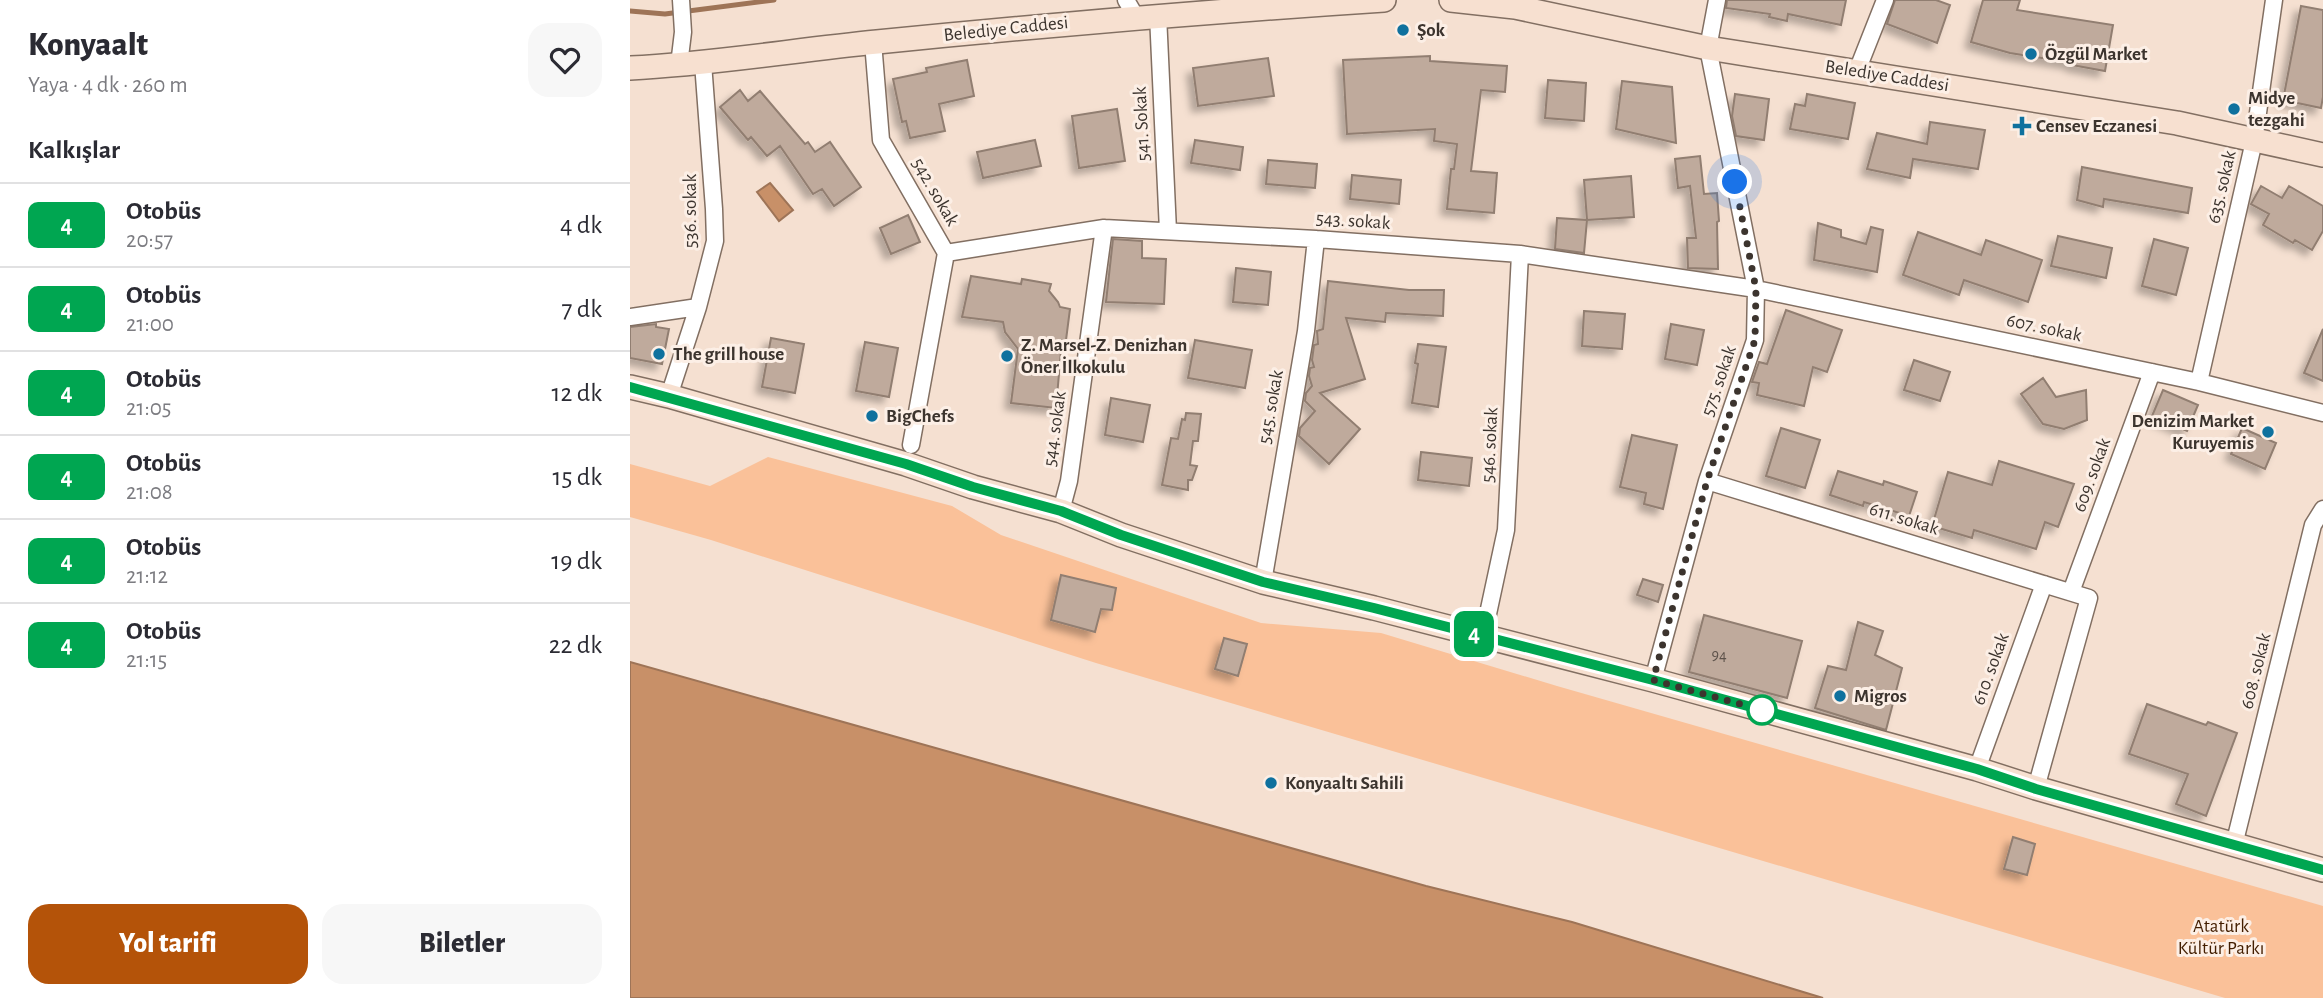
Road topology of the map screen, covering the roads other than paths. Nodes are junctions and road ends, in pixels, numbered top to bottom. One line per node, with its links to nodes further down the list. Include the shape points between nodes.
1 (681, 0): 12 (street)
2 (1384, 0): 8 (main road, Belediye Caddesi)
3 (1451, 0): 7 (main road, Belediye Caddesi)
4 (1717, 0): 10 (street)
5 (1885, 0): 14 (street)
6 (2274, 0): 15 (street, 635. sokak)
7 (1514, 4): 10 (main road, Belediye Caddesi)
8 (1140, 11): 9 (main road, Belediye Caddesi); 18 (street, 541. Sokak)
9 (873, 42): 11 (main road, Belediye Caddesi); 20 (street, 542. sokak, via 880,140)
10 (1708, 48): 14 (main road, Belediye Caddesi); 22 (street, 575. sokak)
11 (703, 63): 12 (main road, Belediye Caddesi); 23 (street, 536. sokak, via 715,241)
12 (679, 65): 13 (main road, Belediye Caddesi)
13 (630, 68)
14 (1857, 71): 15 (main road, Belediye Caddesi, via 2177,123)
15 (2254, 141): 16 (main road, Belediye Caddesi); 26 (street, 635. sokak)
16 (2323, 155)
17 (1104, 228): 18 (street, 543. sokak); 20 (street, 543. sokak); 33 (street, 544. sokak)
18 (1168, 231): 19 (street, 543. sokak)
19 (1315, 239): 21 (street, 543. sokak); 34 (street, 545. sokak, via 1306,331)
20 (946, 253): 30 (street, 542. sokak)
21 (1520, 254): 22 (street, 543. sokak); 37 (street, 546. sokak, via 1506,530)
22 (1756, 289): 25 (street, 607. sokak); 31 (street, 575. sokak, via 1755,340)
23 (698, 307): 24 (street); 28 (street, 536. sokak)
24 (630, 317)
25 (2151, 372): 26 (street, 607. sokak); 36 (street, 609. sokak)
26 (2199, 382): 29 (street, 607. sokak)
27 (630, 387): 28 (main road)
28 (668, 396): 33 (main road)
29 (2323, 413)
30 (911, 445)
31 (1707, 481): 35 (street, 611. sokak); 38 (street, 575. sokak)
32 (2323, 509): 41 (street, 608. sokak, via 2313,524)
33 (1061, 511): 34 (main road)
34 (1263, 582): 37 (main road)
35 (2044, 584): 36 (street, 611. sokak); 39 (street, 610. sokak)
36 (2071, 592): 40 (street, 611. sokak, via 2089,598)
37 (1483, 637): 38 (main road)
38 (1653, 680): 39 (main road)
39 (1977, 769): 40 (main road)
40 (2036, 789): 41 (main road)
41 (2234, 845): 42 (main road)
42 (2323, 870)

